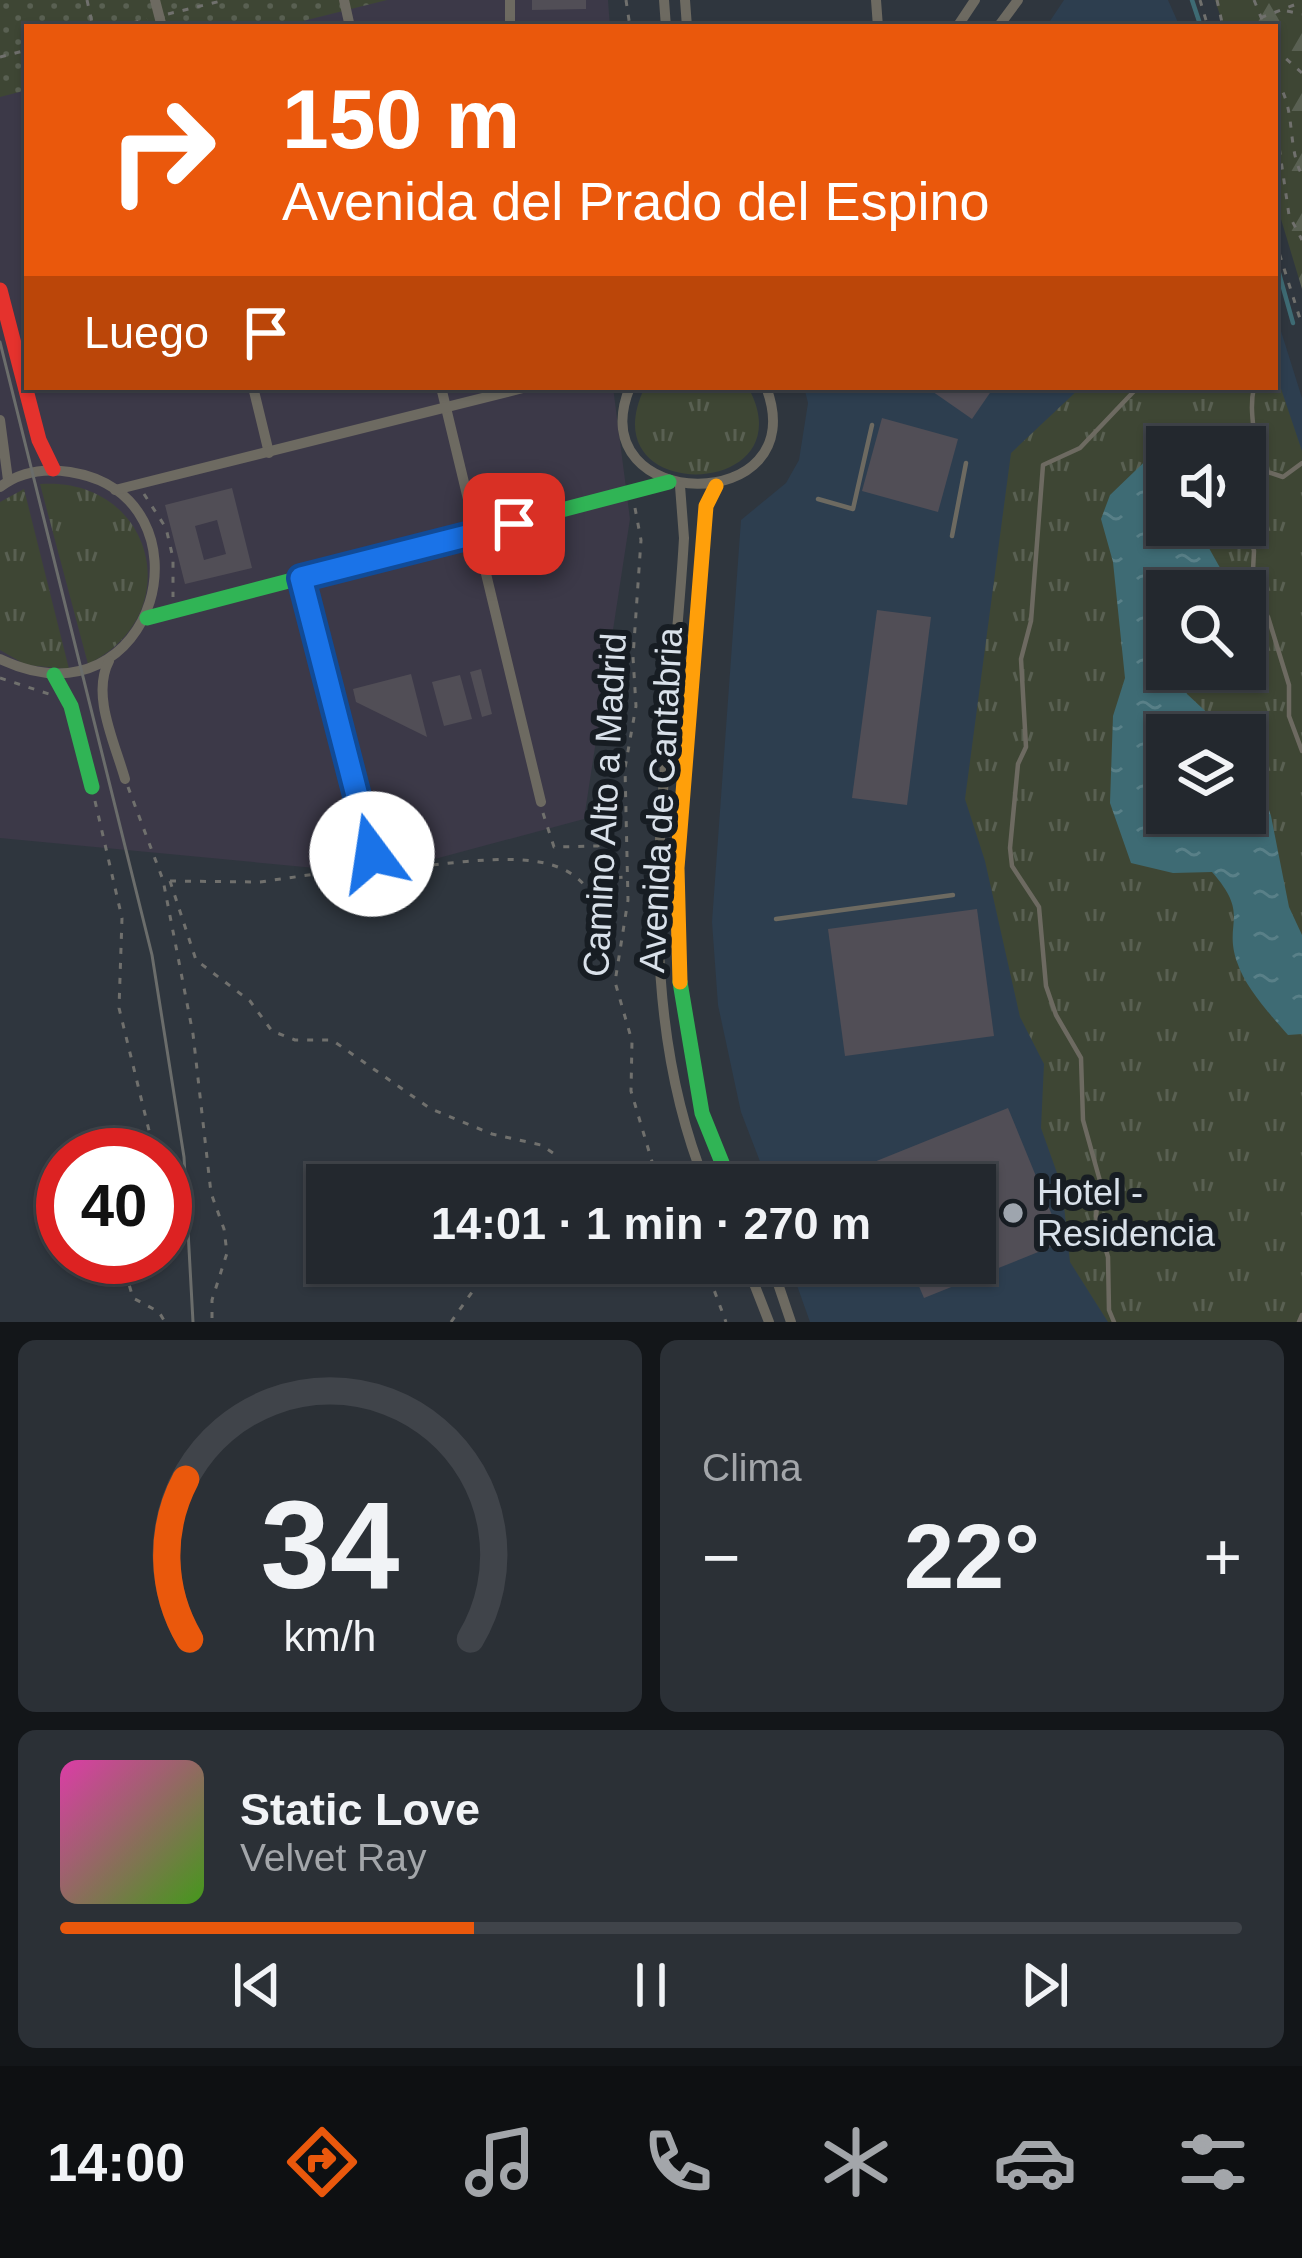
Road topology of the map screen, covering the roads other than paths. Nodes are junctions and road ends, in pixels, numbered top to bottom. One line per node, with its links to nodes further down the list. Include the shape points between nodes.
1 (0, 290): 2 (street)
2 (24, 385)
3 (25, 390): 18 (street)
4 (254, 390): 15 (street)
5 (442, 390): 11 (street)
6 (514, 390): 11 (street)
7 (629, 390): 21 (street, via 631,445 648,469)
8 (767, 390): 22 (street, via 772,415 758,458)
9 (1135, 390): 46 (lane, via 1080,448 1043,465 1021,659 1027,747 1010,827 1012,866 1039,907 1046,986 1081,1058)
10 (1253, 390): 14 (lane)
11 (446, 407): 15 (street); 25 (street)
12 (0, 420): 20 (street)
13 (872, 425): 24 (lane, via 853,509)
14 (1251, 426)
15 (269, 453): 23 (street)
16 (966, 463): 26 (lane)
17 (1302, 464): 19 (lane, via 1283,477)
18 (53, 469): 20 (street); 23 (street)
19 (1266, 471)
20 (4, 483)
21 (674, 484): 22 (street); 25 (street); 40 (street, Avenida de Cantabria, via 683,557 656,947 672,1071)
22 (716, 486): 41 (street, Avenida de Cantabria, via 703,539 679,942 692,1063)
23 (116, 490): 29 (street, via 154,548)
24 (818, 499)
25 (478, 533): 28 (street); 36 (street)
26 (952, 536)
27 (1253, 546): 33 (lane, via 1252,589 1289,685)
28 (301, 578): 29 (street); 37 (street)
29 (147, 618): 31 (street)
30 (0, 659): 32 (street)
31 (109, 659): 32 (street); 34 (street, via 102,697)
32 (54, 675): 35 (street, via 71,706)
33 (1302, 751)
34 (124, 779)
35 (92, 788)
36 (542, 802)
37 (372, 854)
38 (953, 895): 39 (lane)
39 (776, 919)
40 (698, 1164)
41 (723, 1164)
42 (754, 1284): 44 (street)
43 (778, 1284): 45 (street)
44 (769, 1322)
45 (791, 1322)
46 (1114, 1322)

